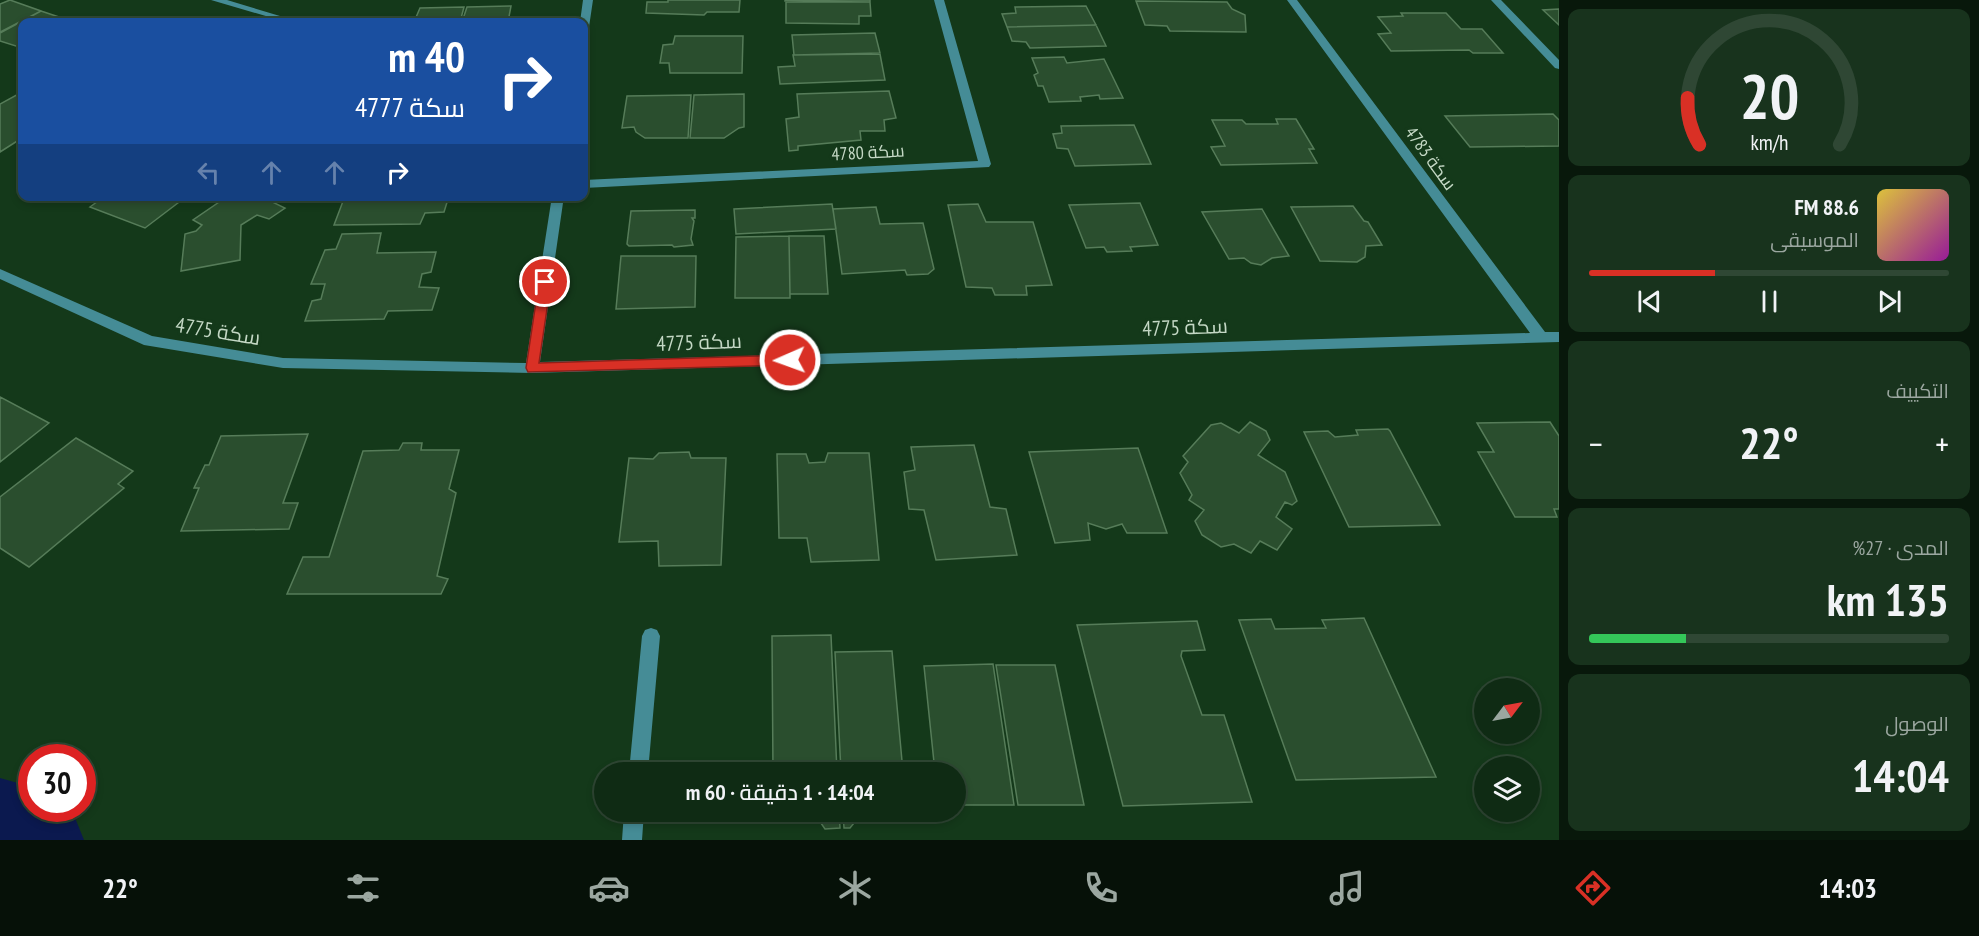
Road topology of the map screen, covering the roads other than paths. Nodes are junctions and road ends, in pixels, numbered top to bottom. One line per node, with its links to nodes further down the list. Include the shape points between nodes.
1 (216, 0): 6 (street)
2 (588, 0): 7 (street)
3 (939, 0): 9 (street, سكة 4780, via 985,164)
4 (1292, 0): 13 (street, سكة 4783)
5 (1496, 0): 8 (street)
6 (281, 18)
7 (585, 18)
8 (1559, 66)
9 (588, 184)
10 (557, 201): 14 (street)
11 (0, 274): 14 (street, سكة 4775, via 149,341 283,363)
12 (1559, 337): 13 (street, سكة 4775)
13 (1541, 338): 14 (street, سكة 4775)
14 (532, 368)
15 (651, 636): 16 (street)
16 (639, 762)
17 (633, 822): 18 (street)
18 (632, 840)

